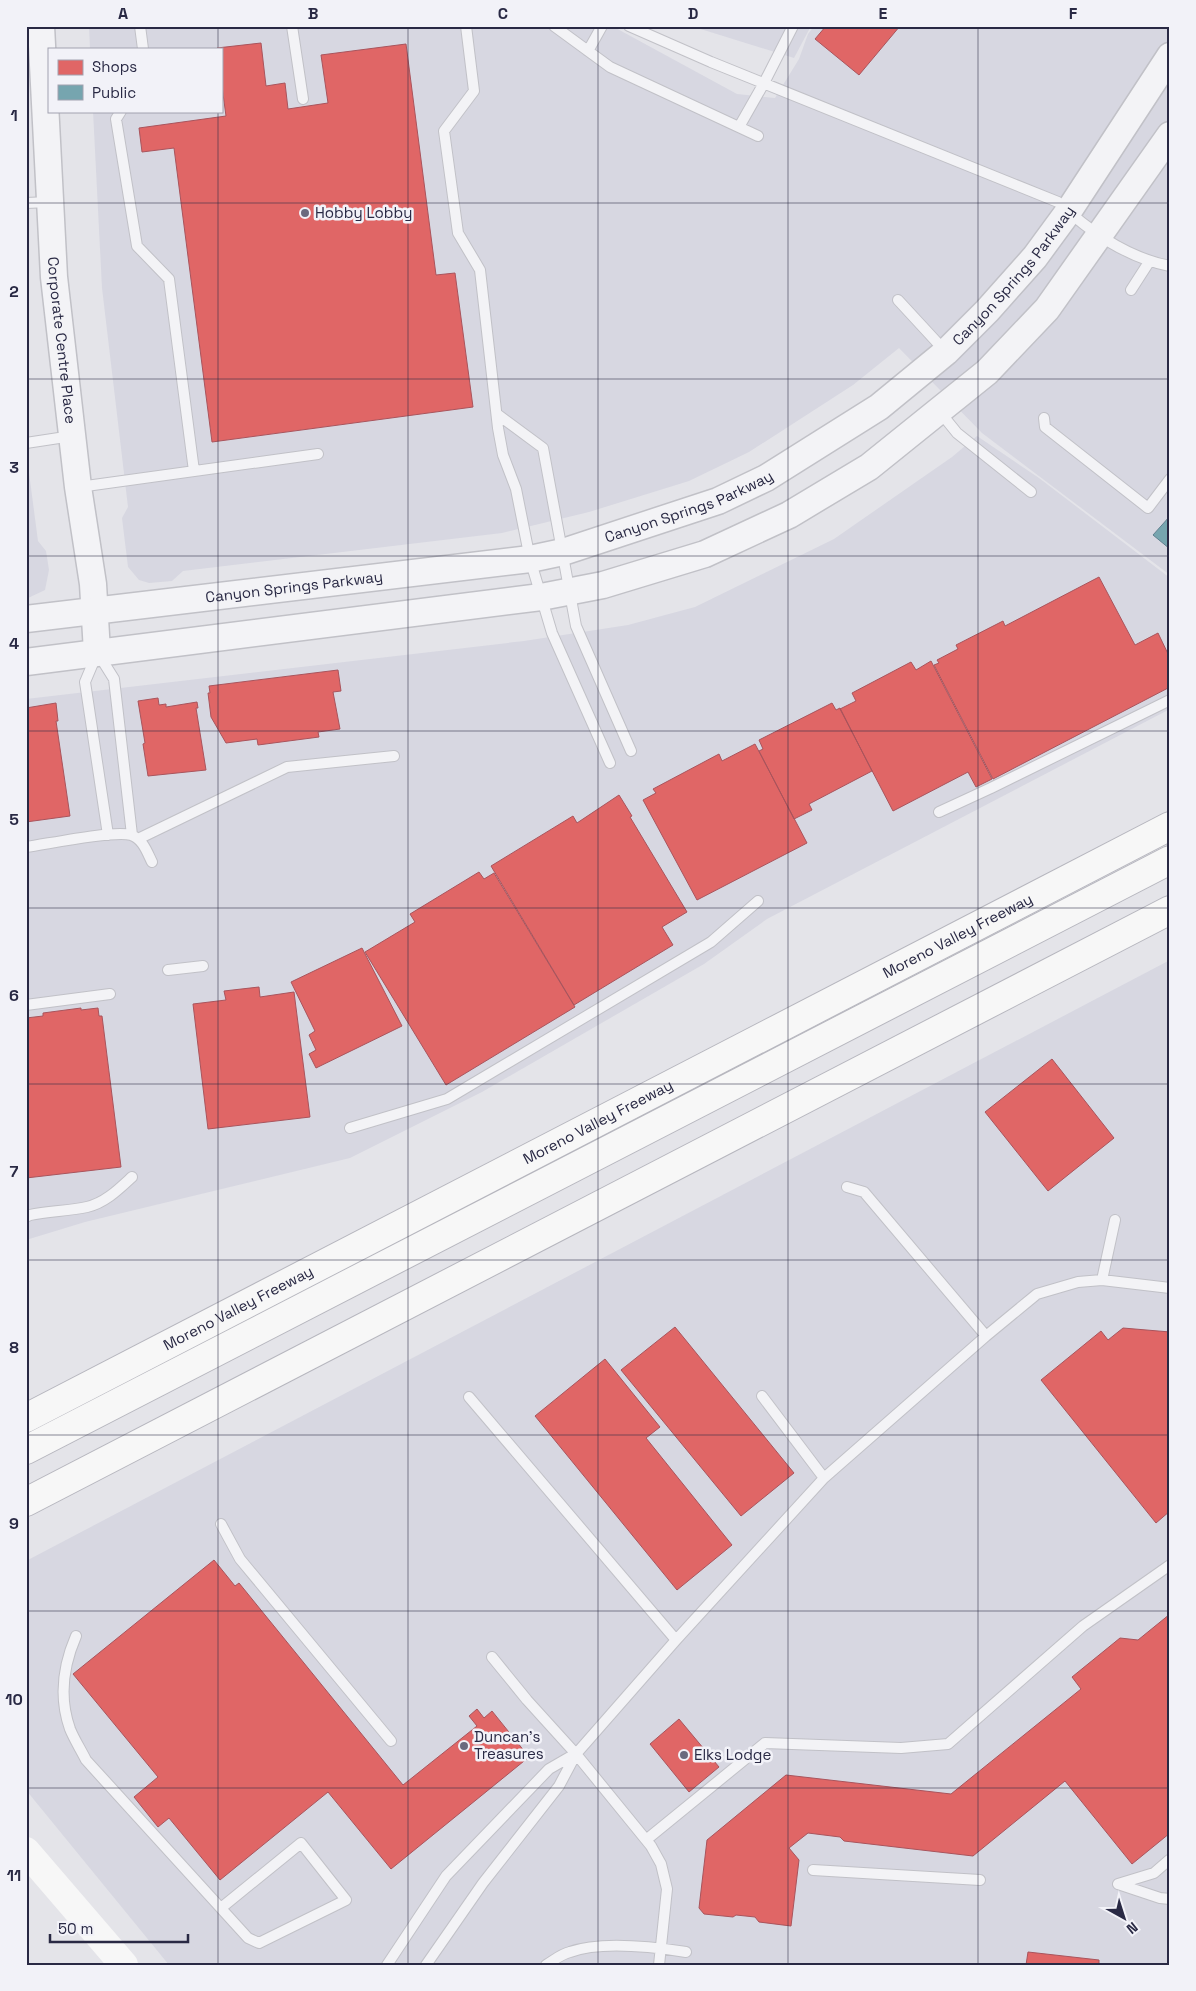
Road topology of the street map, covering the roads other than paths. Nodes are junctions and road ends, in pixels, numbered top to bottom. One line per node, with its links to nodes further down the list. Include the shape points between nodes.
1 (40, 26): 19 (street, Corporate Centre Place)
2 (140, 26): 10 (lane)
3 (292, 26): 14 (lane)
4 (466, 26): 28 (lane, via 474,91 444,131 458,233 480,270)
5 (554, 26): 11 (lane)
6 (602, 26): 11 (lane)
7 (629, 26): 9 (lane)
8 (793, 26): 13 (lane)
9 (643, 29): 13 (lane)
10 (143, 48)
11 (588, 51): 16 (lane, via 610,67)
12 (1170, 56): 20 (street, Canyon Springs Parkway)
13 (764, 84): 16 (lane); 20 (lane, via 1058,202)
14 (303, 100)
15 (120, 112): 33 (lane, via 116,119 137,246 168,279)
16 (739, 126): 18 (lane)
17 (1170, 135): 21 (street)
18 (758, 136)
19 (38, 202): 30 (street, Corporate Centre Place, via 54,277)
20 (1068, 212): 21 (lane); 26 (street, Canyon Springs Parkway, via 1029,264)
21 (1099, 237): 22 (lane); 27 (street, via 1048,309 987,372)
22 (1149, 262): 23 (lane); 24 (lane)
23 (1170, 266)
24 (1131, 290)
25 (898, 300): 26 (lane)
26 (946, 352): 37 (street, Canyon Springs Parkway, via 879,407 766,478 718,501)
27 (940, 412): 36 (lane, via 957,433); 39 (street, via 869,467 789,515 705,554 603,585)
28 (497, 414): 37 (lane, via 543,448); 38 (lane, via 503,455 516,489)
29 (1044, 418): 34 (lane, via 1045,427 1148,508)
30 (72, 436): 31 (lane); 35 (street, Corporate Centre Place)
31 (26, 443)
32 (318, 454): 33 (lane)
33 (194, 471): 35 (lane)
34 (1170, 479)
35 (78, 487): 41 (street, Corporate Centre Place)
36 (1031, 492)
37 (563, 552): 38 (street, Canyon Springs Parkway); 39 (lane)
38 (530, 559): 40 (lane); 41 (street, Canyon Springs Parkway)
39 (570, 591): 40 (street); 46 (lane, via 576,626)
40 (541, 597): 43 (street); 48 (lane, via 552,633)
41 (94, 610): 42 (street, Canyon Springs Parkway); 43 (street, Corporate Centre Place)
42 (26, 619)
43 (98, 652): 44 (street); 51 (lane, via 85,682); 52 (lane, via 114,679)
44 (26, 662)
45 (1170, 700): 49 (lane)
46 (631, 751)
47 (394, 756): 52 (lane, via 288,767)
48 (610, 763)
49 (939, 812)
50 (1166, 826): 72 (main road, Moreno Valley Freeway)
51 (108, 835): 52 (lane); 53 (lane)
52 (135, 837): 55 (lane, via 143,843)
53 (26, 847)
54 (1170, 860): 73 (main road)
55 (152, 862)
56 (758, 901): 62 (lane, via 711,942 447,1099)
57 (1170, 910): 75 (main road)
58 (203, 966): 59 (lane)
59 (168, 970)
60 (110, 994): 61 (lane)
61 (26, 1005)
62 (350, 1128)
63 (132, 1177): 65 (lane, via 115,1193 89,1206)
64 (847, 1187): 69 (lane, via 864,1192)
65 (26, 1217)
66 (1115, 1220): 67 (lane)
67 (1102, 1280): 68 (lane); 69 (lane, via 1078,1282 1037,1294)
68 (1170, 1288)
69 (986, 1336): 74 (lane)
70 (762, 1396): 74 (lane)
71 (470, 1397): 79 (lane)
72 (26, 1418)
73 (26, 1450)
74 (824, 1478): 79 (lane)
75 (26, 1502)
76 (221, 1524): 81 (lane, via 240,1559)
77 (1170, 1564): 83 (lane, via 1083,1626 948,1744 901,1748 765,1743)
78 (76, 1636): 89 (lane, via 68,1653 64,1681 63,1705 70,1730 86,1760)
79 (676, 1640): 82 (lane)
80 (492, 1657): 82 (lane)
81 (391, 1741)
82 (576, 1754): 83 (lane); 93 (lane, via 549,1769 446,1876); 94 (lane, via 559,1786 483,1883)
83 (646, 1840): 90 (lane, via 660,1864 667,1889)
84 (26, 1851): 92 (main road)
85 (1169, 1860): 88 (lane, via 1154,1873 1118,1884 1160,1898)
86 (814, 1870): 87 (lane)
87 (980, 1880)
88 (1170, 1898)
89 (221, 1908): 89 (lane, via 248,1938 259,1943 346,1900 301,1843)
90 (661, 1948): 91 (lane); 95 (lane, via 607,1946 570,1951); 96 (lane)
91 (686, 1952)
92 (124, 1965)
93 (387, 1965)
94 (426, 1965)
95 (546, 1965)
96 (659, 1965)

